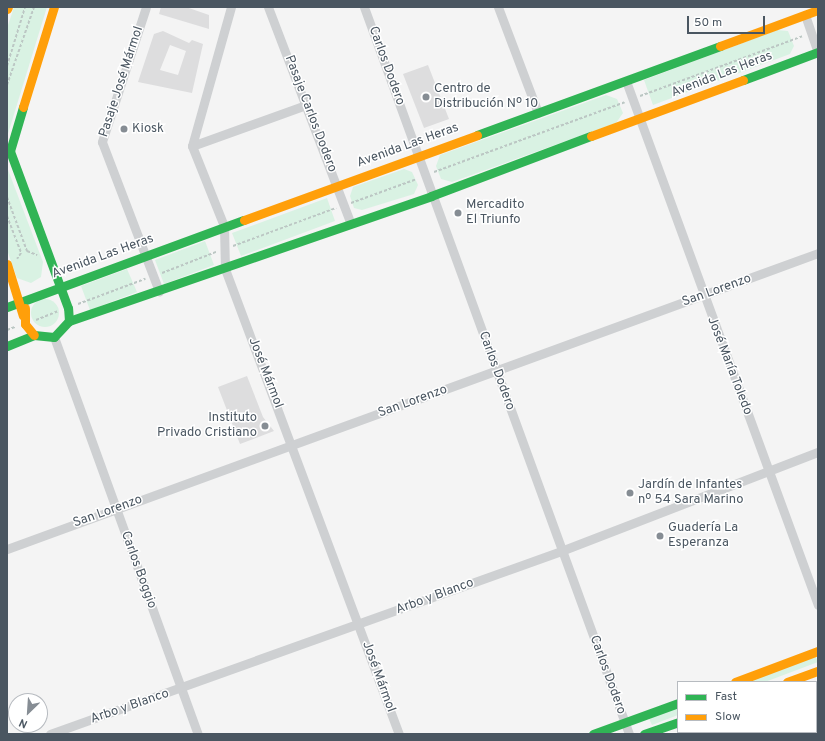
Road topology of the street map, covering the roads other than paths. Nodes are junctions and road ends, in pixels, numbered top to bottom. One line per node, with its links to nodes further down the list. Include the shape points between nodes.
1 (54, 7): 24 (main road, via 10,151)
2 (146, 7): 21 (street, Pasaje José Mármol, via 102,142)
3 (231, 7): 14 (street)
4 (268, 7): 11 (street, Pasaje Carlos Dodero)
5 (364, 7): 15 (street, Carlos Dodero)
6 (498, 7): 12 (street)
7 (818, 10): 8 (main road, Avenida Las Heras)
8 (805, 15): 9 (street); 10 (main road, Avenida Las Heras)
9 (818, 52): 13 (main road, Avenida Las Heras)
10 (626, 81): 12 (main road, Avenida Las Heras); 13 (street, José María Toledo)
11 (306, 105): 14 (street); 16 (street, Pasaje Carlos Dodero)
12 (538, 113): 15 (main road, Avenida Las Heras)
13 (639, 120): 17 (main road, Avenida Las Heras); 28 (street, José María Toledo)
14 (192, 146): 19 (street, José Mármol)
15 (420, 156): 16 (main road, Avenida Las Heras); 17 (street, Carlos Dodero)
16 (337, 185): 18 (street, Pasaje Carlos Dodero); 19 (main road, Avenida Las Heras)
17 (431, 196): 18 (main road, Avenida Las Heras); 37 (street, Carlos Dodero)
18 (350, 222): 23 (main road, Avenida Las Heras)
19 (224, 226): 21 (main road, Avenida Las Heras); 23 (street, José Mármol)
20 (818, 253): 28 (street, San Lorenzo)
21 (145, 255): 24 (main road, Avenida Las Heras); 25 (street, Pasaje José Mármol)
22 (8, 267): 29 (main road)
23 (225, 269): 25 (main road, Avenida Las Heras); 38 (street, José Mármol)
24 (59, 287): 26 (main road, Avenida Las Heras); 30 (main road)
25 (159, 291): 33 (main road, Avenida Las Heras)
26 (45, 292): 27 (main road, Avenida Las Heras); 30 (main road)
27 (32, 297): 29 (main road, Avenida Las Heras); 32 (main road)
28 (703, 297): 37 (street, San Lorenzo); 40 (street, José María Toledo)
29 (19, 302): 31 (main road, Avenida Las Heras); 32 (main road)
30 (66, 304): 33 (main road)
31 (7, 307)
32 (24, 320): 34 (main road)
33 (69, 321): 35 (main road, via 63,331)
34 (34, 335): 35 (main road); 36 (main road)
35 (54, 337): 41 (street, Carlos Boggio)
36 (7, 346)
37 (496, 371): 38 (street, San Lorenzo); 43 (street, Carlos Dodero)
38 (293, 445): 41 (street, San Lorenzo); 45 (street, José Mármol)
39 (818, 452): 40 (street, Arbo y Blanco)
40 (768, 470): 43 (street, Arbo y Blanco); 44 (street, José María Toledo)
41 (116, 510): 42 (street, San Lorenzo); 50 (street, Carlos Boggio)
42 (7, 549)
43 (561, 551): 45 (street, Arbo y Blanco); 53 (street, Carlos Dodero)
44 (818, 605)
45 (359, 625): 50 (street, Arbo y Blanco); 56 (street, José Mármol)
46 (818, 651): 48 (main road)
47 (818, 671): 49 (main road)
48 (738, 681)
49 (790, 681)
50 (182, 690): 54 (street, Arbo y Blanco); 55 (street, Carlos Boggio)
51 (677, 703): 53 (main road)
52 (677, 722): 59 (main road)
53 (625, 723): 57 (main road); 58 (street, Carlos Dodero)
54 (50, 734)
55 (198, 734)
56 (399, 734)
57 (594, 734)
58 (629, 734)
59 (644, 734)

